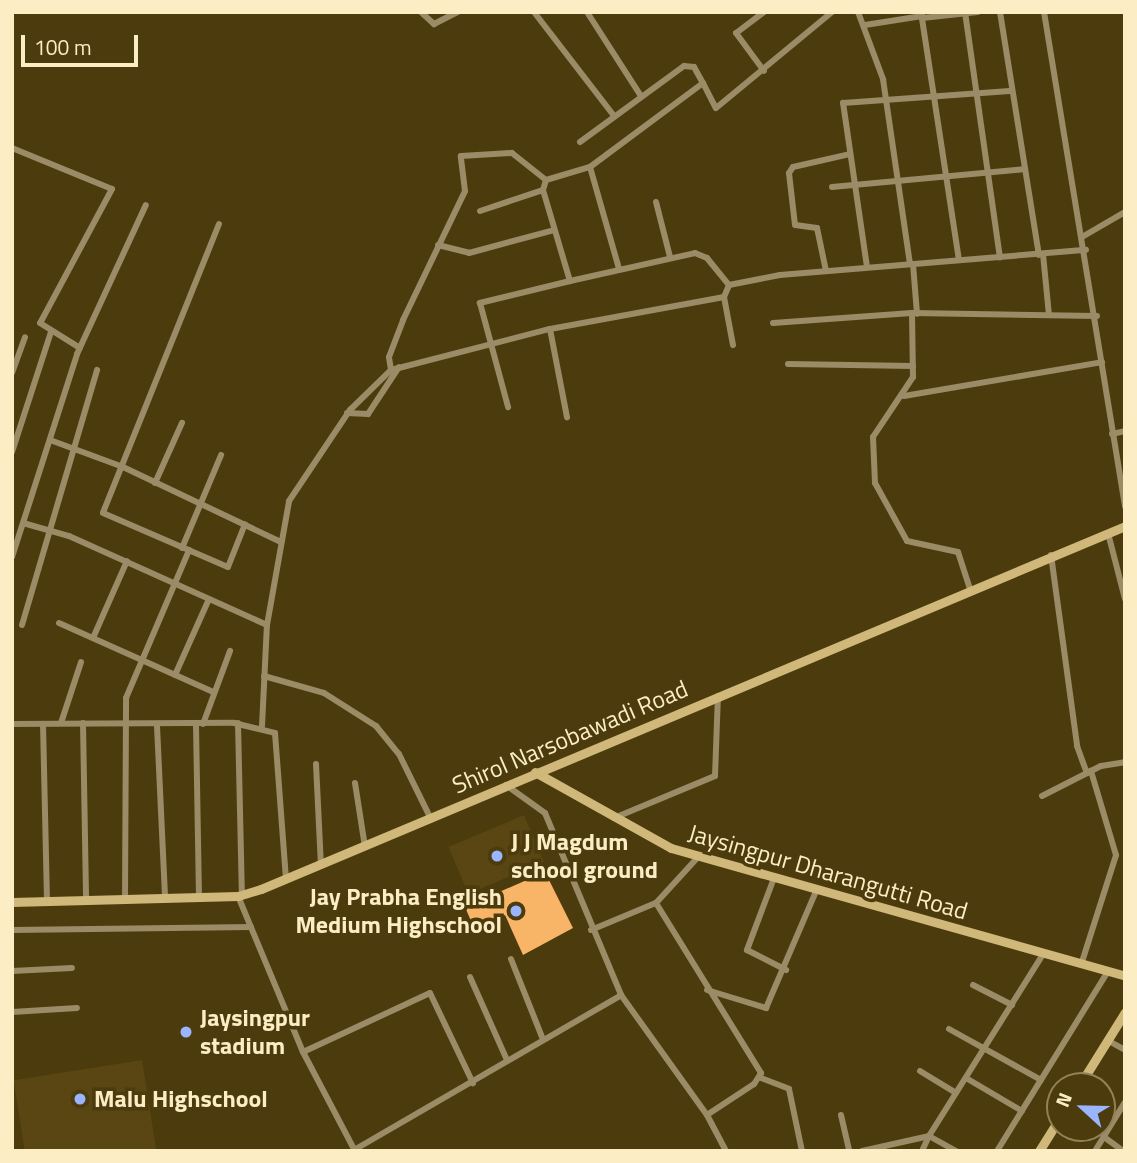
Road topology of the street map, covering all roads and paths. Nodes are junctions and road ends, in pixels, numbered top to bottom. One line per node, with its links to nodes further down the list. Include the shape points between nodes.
1 (421, 12): 2 (street, via 434,24)
2 (458, 12)
3 (534, 12): 21 (street)
4 (587, 12): 18 (street)
5 (764, 12): 14 (street, via 736,33)
6 (832, 12): 14 (street)
7 (978, 12): 10 (street)
8 (1000, 12): 16 (street)
9 (1044, 12): 40 (street)
10 (965, 13): 12 (street); 17 (street)
11 (862, 14): 13 (street)
12 (922, 16): 13 (street); 19 (street)
13 (865, 26): 20 (street)
14 (764, 71): 15 (street, via 716,108)
15 (703, 83): 18 (street, via 687,65); 25 (street)
16 (1010, 91): 17 (street); 26 (street)
17 (976, 93): 19 (street); 27 (street)
18 (641, 96): 21 (street)
19 (932, 96): 20 (street); 28 (street)
20 (886, 100): 24 (street, via 843,103); 30 (street)
21 (614, 116): 22 (street)
22 (580, 142)
23 (12, 148): 59 (street, via 113,192 40,320)
24 (850, 153): 31 (street); 50 (street, via 793,167 789,173 795,225 817,228)
25 (590, 167): 29 (street); 49 (street)
26 (1025, 169): 27 (street); 43 (street)
27 (989, 172): 28 (street); 45 (street)
28 (946, 176): 30 (street); 46 (street)
29 (546, 180): 33 (street); 41 (street, via 512,153 461,156 465,191)
30 (899, 181): 31 (street); 47 (street)
31 (856, 184): 32 (street); 48 (street)
32 (832, 187)
33 (543, 190): 36 (street); 39 (street)
34 (656, 202): 44 (street)
35 (146, 205): 63 (street)
36 (480, 211)
37 (1125, 212): 40 (street)
38 (219, 224): 82 (street)
39 (554, 230): 41 (street, via 470,253); 51 (street)
40 (1082, 237): 42 (street)
41 (438, 245): 69 (street, via 398,332 389,357)
42 (1086, 250): 43 (street); 56 (street)
43 (1041, 255): 45 (street); 55 (street)
44 (670, 257): 49 (street); 52 (street, via 701,254)
45 (1000, 258): 46 (street)
46 (959, 260): 47 (street)
47 (911, 264): 48 (street); 54 (street)
48 (867, 267): 50 (street)
49 (620, 269): 51 (street)
50 (826, 271): 52 (street)
51 (570, 281): 62 (street, via 480,303)
52 (729, 285): 53 (street)
53 (724, 297): 58 (street); 61 (street)
54 (915, 313): 55 (street); 57 (street); 66 (street)
55 (1049, 315): 56 (street)
56 (1097, 316): 64 (street)
57 (773, 323)
58 (550, 329): 62 (street); 74 (street)
59 (51, 332): 63 (street); 80 (street)
60 (25, 337): 70 (street)
61 (733, 345)
62 (493, 346): 67 (street); 72 (street)
63 (80, 348): 78 (street)
64 (1102, 362): 71 (street); 77 (street)
65 (788, 365): 66 (street)
66 (913, 366): 71 (street)
67 (399, 367): 69 (street); 73 (street, via 368,414)
68 (97, 370): 79 (street)
69 (391, 370): 73 (street)
70 (12, 373)
71 (904, 396): 97 (street, via 873,437 879,495 911,544 958,552)
72 (508, 407)
73 (347, 413): 91 (street, via 295,486)
74 (567, 417)
75 (182, 423): 83 (street)
76 (1125, 430): 77 (street)
77 (1112, 433): 85 (street)
78 (50, 440): 79 (street); 86 (street)
79 (73, 448): 82 (street); 89 (street)
80 (12, 452)
81 (221, 455): 84 (street)
82 (123, 467): 83 (street); 92 (street, via 103,513)
83 (155, 483): 84 (street)
84 (199, 503): 87 (street); 92 (street)
85 (1125, 506)
86 (23, 523): 89 (street); 94 (street)
87 (245, 524): 91 (street); 92 (street, via 228,567)
88 (1125, 526): 90 (main road, Shirol Narsobawadi Road)
89 (49, 530): 95 (street); 101 (street)
90 (1108, 533): 93 (main road, Shirol Narsobawadi Road); 99 (street)
91 (279, 541): 102 (street)
92 (185, 549): 96 (street)
93 (1051, 555): 97 (main road, Shirol Narsobawadi Road); 123 (street, via 1077,746)
94 (12, 557)
95 (127, 561): 96 (street); 103 (street)
96 (174, 583): 98 (street); 105 (street)
97 (970, 589): 110 (main road, Shirol Narsobawadi Road)
98 (209, 599): 102 (street); 107 (street)
99 (1125, 599)
100 (59, 623): 103 (street)
101 (22, 625)
102 (267, 625): 108 (street)
103 (93, 638): 105 (street)
104 (230, 651): 109 (street)
105 (140, 658): 107 (street); 111 (street)
106 (81, 662): 112 (street)
107 (175, 675): 109 (street)
108 (264, 676): 119 (street); 127 (street, via 324,693 376,726 399,754)
109 (213, 692): 117 (street)
110 (718, 696): 122 (main road, Shirol Narsobawadi Road); 128 (street, via 715,776)
111 (125, 722): 113 (street); 118 (street); 141 (street)
112 (61, 723): 113 (street); 116 (street)
113 (83, 723): 140 (street)
114 (238, 723): 117 (street); 119 (street); 137 (street)
115 (12, 724): 116 (street)
116 (43, 724): 142 (street)
117 (200, 725): 118 (street); 138 (street)
118 (157, 726): 139 (street)
119 (262, 726): 135 (street, via 279,740)
120 (1125, 762): 123 (street)
121 (316, 764): 133 (street)
122 (535, 772): 125 (main road, Shirol Narsobawadi Road); 128 (main road, Jaysingpur Dharangutti Road)
123 (1089, 772): 126 (street); 132 (street)
124 (355, 783): 129 (street)
125 (506, 785): 127 (main road, Shirol Narsobawadi Road); 147 (street, via 545,813)
126 (1042, 796)
127 (430, 817): 129 (main road, Shirol Narsobawadi Road)
128 (612, 819): 130 (main road, Jaysingpur Dharangutti Road)
129 (365, 849): 133 (main road, Shirol Narsobawadi Road)
130 (699, 856): 134 (main road, Jaysingpur Dharangutti Road); 144 (street)
131 (1125, 858): 132 (street)
132 (1116, 859): 150 (street)
133 (321, 865): 135 (main road, Shirol Narsobawadi Road)
134 (774, 878): 136 (main road, Jaysingpur Dharangutti Road); 152 (street, via 747,950)
135 (286, 880): 137 (main road, Shirol Narsobawadi Road)
136 (817, 889): 148 (main road, Jaysingpur Dharangutti Road); 152 (street)
137 (240, 895): 138 (main road, Shirol Narsobawadi Road); 145 (street)
138 (200, 896): 139 (main road, Shirol Narsobawadi Road)
139 (165, 898): 141 (main road, Shirol Narsobawadi Road)
140 (86, 900): 141 (main road, Shirol Narsobawadi Road); 142 (main road, Shirol Narsobawadi Road)
141 (125, 900)
142 (47, 901): 143 (main road, Shirol Narsobawadi Road)
143 (12, 902)
144 (656, 903): 147 (street); 158 (street)
145 (251, 927): 146 (street); 169 (street)
146 (12, 930)
147 (591, 930): 159 (street)
148 (1043, 954): 150 (main road, Jaysingpur Dharangutti Road); 160 (street)
149 (512, 959): 165 (street)
150 (1080, 966): 154 (main road, Jaysingpur Dharangutti Road)
151 (72, 968): 153 (street)
152 (786, 970): 158 (street, via 764,1009 724,991)
153 (12, 971)
154 (1107, 973): 155 (main road, Jaysingpur Dharangutti Road); 175 (street)
155 (1125, 975)
156 (470, 977): 170 (street)
157 (973, 985): 160 (street)
158 (707, 990): 173 (street)
159 (621, 995): 165 (street); 179 (street)
160 (1012, 1005): 167 (street)
161 (77, 1008): 162 (street)
162 (12, 1012)
163 (1125, 1012): 166 (main road)
164 (950, 1029): 167 (street)
165 (542, 1037): 170 (street)
166 (1107, 1040): 168 (street); 172 (main road)
167 (985, 1048): 174 (street); 175 (street)
168 (1125, 1050)
169 (303, 1052): 176 (street, via 430,993); 182 (street)
170 (507, 1060): 176 (street)
171 (920, 1071): 177 (street)
172 (1088, 1072)
173 (761, 1078): 179 (street); 184 (street, via 789,1089)
174 (966, 1078): 177 (street); 178 (street)
175 (1041, 1080): 178 (street)
176 (473, 1083): 182 (street)
177 (956, 1093): 181 (street)
178 (1022, 1111): 189 (street)
179 (707, 1115): 183 (street)
180 (841, 1115): 185 (street)
181 (929, 1136): 186 (street); 187 (street); 188 (street)
182 (355, 1151)
183 (726, 1151)
184 (802, 1151)
185 (849, 1151)
186 (862, 1151)
187 (922, 1151)
188 (956, 1151)
189 (997, 1151)

